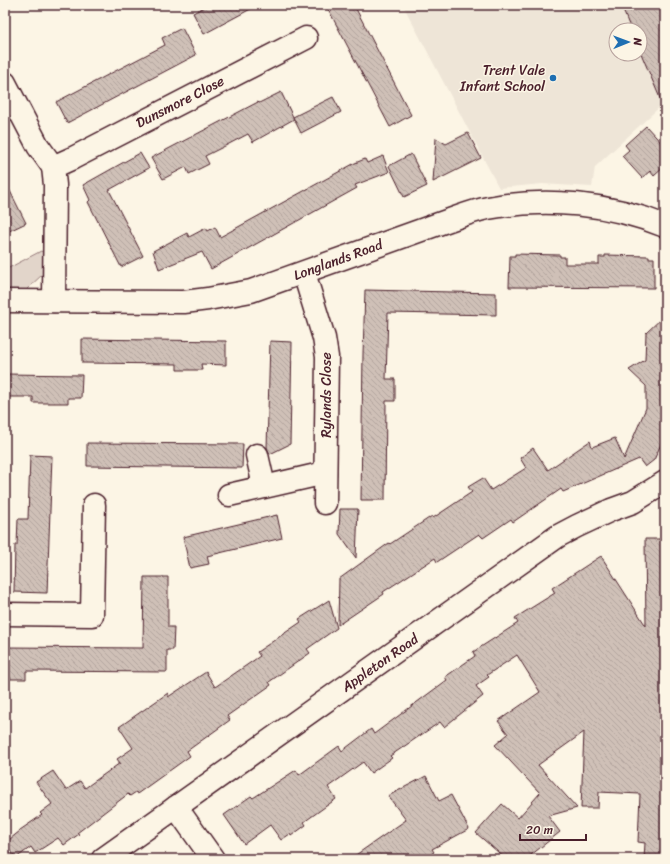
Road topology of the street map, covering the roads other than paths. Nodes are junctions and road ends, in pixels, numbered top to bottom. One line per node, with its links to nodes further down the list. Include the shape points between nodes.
1 (306, 38): 3 (street, Dunsmore Close)
2 (5, 83): 3 (street, via 38,146)
3 (53, 167): 7 (street)
4 (665, 226): 5 (street, Longlands Road, via 634,215 588,206 558,203 507,205 486,208 455,218)
5 (304, 273): 7 (street, Longlands Road, via 251,291 184,302); 9 (street, Rylands Close, via 324,338 327,357)
6 (5, 301): 7 (street, Longlands Road)
7 (54, 301)
8 (257, 455): 11 (street)
9 (325, 472): 11 (street); 13 (street, Rylands Close)
10 (665, 482): 16 (street, Appleton Road, via 633,502 558,536)
11 (264, 486): 12 (street)
12 (229, 495)
13 (325, 503)
14 (94, 505): 15 (street, via 92,615)
15 (5, 614)
16 (176, 807): 17 (street, Appleton Road); 18 (street)
17 (103, 859)
18 (213, 859)

